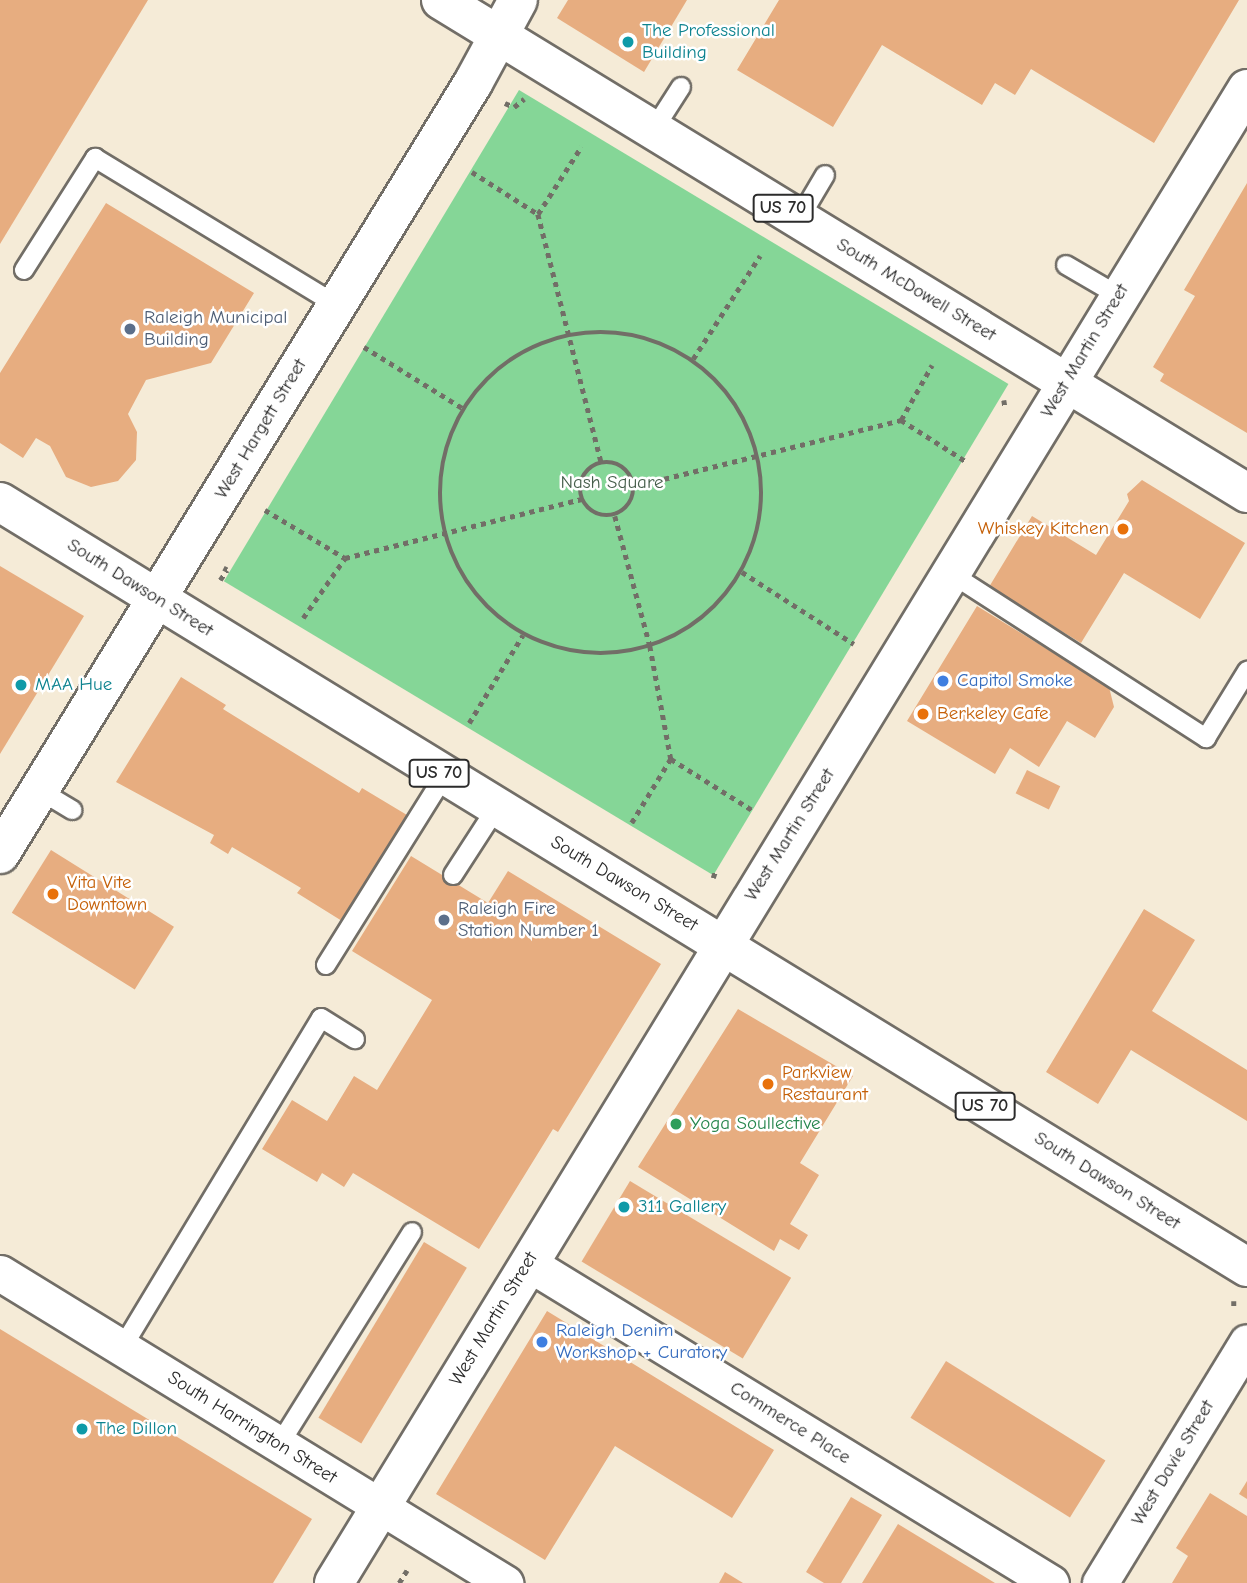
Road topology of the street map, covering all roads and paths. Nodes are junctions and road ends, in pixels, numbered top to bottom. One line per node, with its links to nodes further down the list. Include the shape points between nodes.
1 (441, 0): 3 (street, South McDowell Street / US 70)
2 (518, 0): 3 (street, West Hargett Street)
3 (499, 35): 8 (street, South McDowell Street / US 70); 18 (street, West Hargett Street)
4 (681, 87): 8 (lane)
5 (1247, 89): 17 (street, West Martin Street)
6 (524, 99): 7 (path, via 514,107)
7 (505, 103)
8 (654, 129): 13 (street, South McDowell Street / US 70)
9 (581, 146): 12 (path)
10 (472, 173): 12 (path)
11 (825, 176): 13 (lane)
12 (538, 214): 19 (path)
13 (799, 219): 23 (street, South McDowell Street / US 70)
14 (760, 256): 21 (path)
15 (1066, 265): 17 (lane)
16 (24, 270): 18 (lane, via 95,158)
17 (1119, 296): 23 (street, West Martin Street)
18 (337, 305): 41 (street, West Hargett Street)
19 (566, 335): 21 (path, via 603,331 644,337); 24 (path, via 509,361); 27 (path)
20 (365, 347): 24 (path)
21 (693, 359): 26 (path, via 718,380 741,412)
22 (932, 365): 25 (path)
23 (1066, 382): 30 (street, South McDowell Street / US 70); 39 (street, West Martin Street)
24 (464, 409): 35 (path, via 446,456 440,494)
25 (901, 420): 26 (path); 28 (path)
26 (758, 453): 29 (path); 38 (path, via 763,488 756,537)
27 (601, 462): 29 (path, via 619,464); 31 (path, via 585,473)
28 (967, 462)
29 (635, 486): 34 (path, via 630,505)
30 (1247, 493)
31 (582, 499): 34 (path, via 599,516); 35 (path)
32 (0, 502): 41 (street, South Dawson Street / US 70)
33 (265, 510): 36 (path)
34 (615, 516): 45 (path)
35 (444, 531): 36 (path); 43 (path, via 462,575 494,614)
36 (345, 558): 42 (path)
37 (223, 568): 40 (path, via 227,570)
38 (742, 572): 44 (path); 45 (path, via 718,604 681,633)
39 (950, 573): 46 (lane, via 1206,738); 59 (street, West Martin Street)
40 (220, 580)
41 (157, 598): 49 (street, South Dawson Street / US 70); 50 (street, West Hargett Street)
42 (303, 618)
43 (523, 635): 45 (path, via 582,653); 47 (path)
44 (854, 644)
45 (650, 646): 48 (path)
46 (1247, 671)
47 (469, 723)
48 (671, 759): 53 (path); 54 (path)
49 (444, 776): 51 (street, South Dawson Street / US 70); 60 (lane)
50 (39, 790): 52 (lane); 55 (street, West Hargett Street)
51 (497, 807): 57 (lane); 59 (street, South Dawson Street / US 70)
52 (72, 810)
53 (754, 811)
54 (632, 823)
55 (0, 854)
56 (715, 872): 58 (path)
57 (453, 875)
58 (713, 878)
59 (722, 945): 63 (street, West Martin Street); 65 (street, South Dawson Street / US 70)
60 (326, 965)
61 (355, 1038): 68 (lane, via 321,1018)
62 (412, 1232): 69 (lane)
63 (528, 1263): 70 (street, West Martin Street); 75 (street, Commerce Place)
64 (0, 1273): 68 (street, South Harrington Street)
65 (1240, 1284): 66 (path)
66 (1234, 1309)
67 (1247, 1342): 76 (street, West Davie Street)
68 (121, 1348): 69 (street, South Harrington Street)
69 (279, 1445): 70 (street, South Harrington Street)
70 (381, 1507): 72 (street, West Martin Street); 74 (street, South Harrington Street)
71 (407, 1570): 73 (path)
72 (334, 1583)
73 (399, 1583)
74 (505, 1583)
75 (1051, 1583)
76 (1100, 1583)

